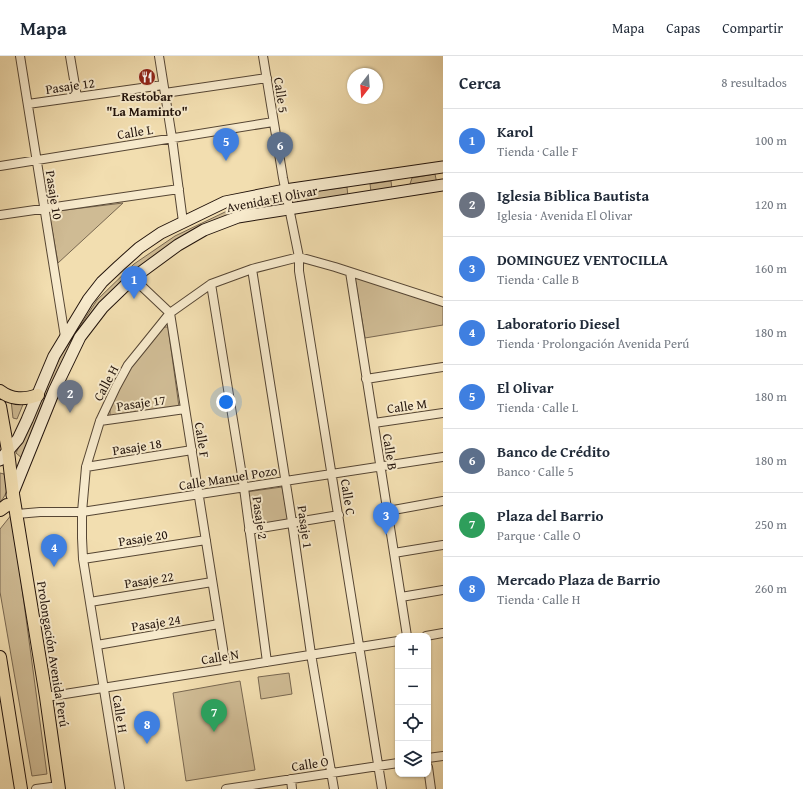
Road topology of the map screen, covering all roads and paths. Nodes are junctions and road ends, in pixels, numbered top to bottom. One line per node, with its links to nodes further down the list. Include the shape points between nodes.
1 (20, 56): 9 (street, Pasaje 10)
2 (70, 56): 8 (street)
3 (159, 56): 6 (street)
4 (263, 56): 5 (street, Calle 5)
5 (267, 78): 7 (street); 10 (street, Calle 5)
6 (163, 85): 7 (street); 8 (street, Pasaje 12)
7 (165, 93): 11 (street)
8 (77, 97): 9 (street, Pasaje 12)
9 (28, 104): 12 (street, Pasaje 10)
10 (273, 122): 11 (street, Calle L); 19 (street, Calle 5)
11 (172, 138): 12 (street, Calle L); 18 (street)
12 (37, 160): 13 (street, Calle L); 22 (street, Pasaje 10)
13 (0, 166)
14 (443, 166): 15 (main road, Avenida El Olivar)
15 (403, 173): 16 (main road, Avenida El Olivar); 20 (main road)
16 (357, 180): 19 (main road, Avenida El Olivar); 21 (main road)
17 (443, 185): 20 (main road, Avenida El Olivar)
18 (179, 189): 22 (street); 25 (street)
19 (286, 190): 23 (street, Calle 5); 25 (main road, Avenida El Olivar, via 225,202)
20 (407, 190): 21 (main road, Avenida El Olivar)
21 (360, 197): 23 (main road, Avenida El Olivar)
22 (44, 209): 24 (street); 33 (street, Pasaje 10)
23 (289, 209): 26 (street, Calle C); 29 (main road, Avenida El Olivar, via 238,217 204,230 178,245)
24 (0, 216)
25 (183, 222): 33 (main road, Avenida El Olivar, via 139,248 102,282)
26 (299, 257): 27 (street, Calle H); 28 (street, Calle H); 48 (street, Calle C, via 299,271)
27 (252, 269): 30 (street, Calle H); 49 (street, Pasaje 1)
28 (350, 272): 31 (street, Calle H); 35 (street, Calle B)
29 (133, 278): 32 (street); 53 (main road, Avenida El Olivar, via 103,307 80,337)
30 (211, 284): 32 (street, Calle H); 50 (street, Pasaje 2)
31 (443, 302)
32 (170, 313): 39 (street, Calle F); 41 (street, Calle H, via 128,365)
33 (65, 337): 37 (main road, Avenida El Olivar)
34 (443, 367): 35 (street)
35 (366, 379): 42 (street, Calle B)
36 (0, 391): 37 (main road, via 21,399)
37 (38, 395): 44 (main road, Avenida El Olivar, via 18,439)
38 (0, 406): 44 (main road, Prolongación Avenida Perú)
39 (185, 409): 41 (street, Pasaje 17); 43 (street, Calle F)
40 (443, 413): 42 (street, Calle M)
41 (100, 421): 46 (street, Calle H)
42 (374, 423): 47 (street, Calle B)
43 (192, 450): 46 (street, Pasaje 18); 51 (street, Calle F)
44 (4, 455): 53 (main road, Prolongación Avenida Perú)
45 (443, 457): 47 (street, Calle Manuel Pozo)
46 (86, 467): 55 (street, Calle H)
47 (381, 467): 48 (street, Calle Manuel Pozo); 54 (street, Calle B)
48 (332, 474): 49 (street, Calle Manuel Pozo); 57 (street, Calle C)
49 (286, 481): 50 (street, Calle Manuel Pozo); 58 (street, Pasaje 1)
50 (244, 488): 51 (street, Calle Manuel Pozo); 59 (street, Pasaje 2)
51 (198, 495): 55 (street, Calle Manuel Pozo); 60 (street, Calle F)
52 (443, 501): 54 (street)
53 (5, 506): 56 (main road, Prolongación Avenida Perú)
54 (388, 511): 62 (street, Calle B)
55 (82, 512): 56 (street, Calle Manuel Pozo); 63 (street, Calle H)
56 (16, 514): 80 (main road, Prolongación Avenida Perú)
57 (339, 515): 58 (street); 74 (street, Calle C)
58 (292, 522): 59 (street); 75 (street, Pasaje 1)
59 (249, 530): 77 (street, Pasaje 2)
60 (206, 540): 63 (street, Pasaje 20); 64 (street, Calle F)
61 (443, 545): 62 (street)
62 (394, 553): 66 (street, Calle B)
63 (84, 559): 67 (street, Calle H)
64 (212, 582): 67 (street, Pasaje 22); 68 (street, Calle F)
65 (443, 590): 66 (street)
66 (401, 597): 69 (street, Calle B)
67 (90, 602): 73 (street, Calle H)
68 (219, 624): 73 (street, Pasaje 24); 78 (street, Calle F)
69 (407, 633)
70 (443, 633): 71 (street)
71 (431, 635)
72 (395, 641): 74 (street, Calle N)
73 (97, 645): 79 (street, Calle H)
74 (360, 647): 75 (street, Calle N); 84 (street, Calle C)
75 (311, 654): 77 (street, Calle N); 85 (street, Pasaje 1)
76 (0, 656): 90 (main road)
77 (268, 662): 78 (street, Calle N)
78 (226, 668): 79 (street, Calle N)
79 (104, 688): 80 (street, Calle N); 92 (street, Calle H)
80 (46, 697): 88 (main road, Prolongación Avenida Perú)
81 (443, 756): 82 (street)
82 (431, 758)
83 (395, 763): 84 (street, Calle O)
84 (378, 766): 85 (street, Calle O); 96 (street, Calle C)
85 (332, 773): 87 (street, Calle O); 95 (street, Pasaje 1)
86 (429, 777): 97 (street)
87 (291, 779): 89 (street, Calle O); 94 (street)
88 (59, 788): 91 (street)
89 (241, 788): 93 (street, Calle O)
90 (21, 789)
91 (36, 789)
92 (120, 789)
93 (226, 789)
94 (292, 789)
95 (334, 789)
96 (382, 789)
97 (431, 789)

